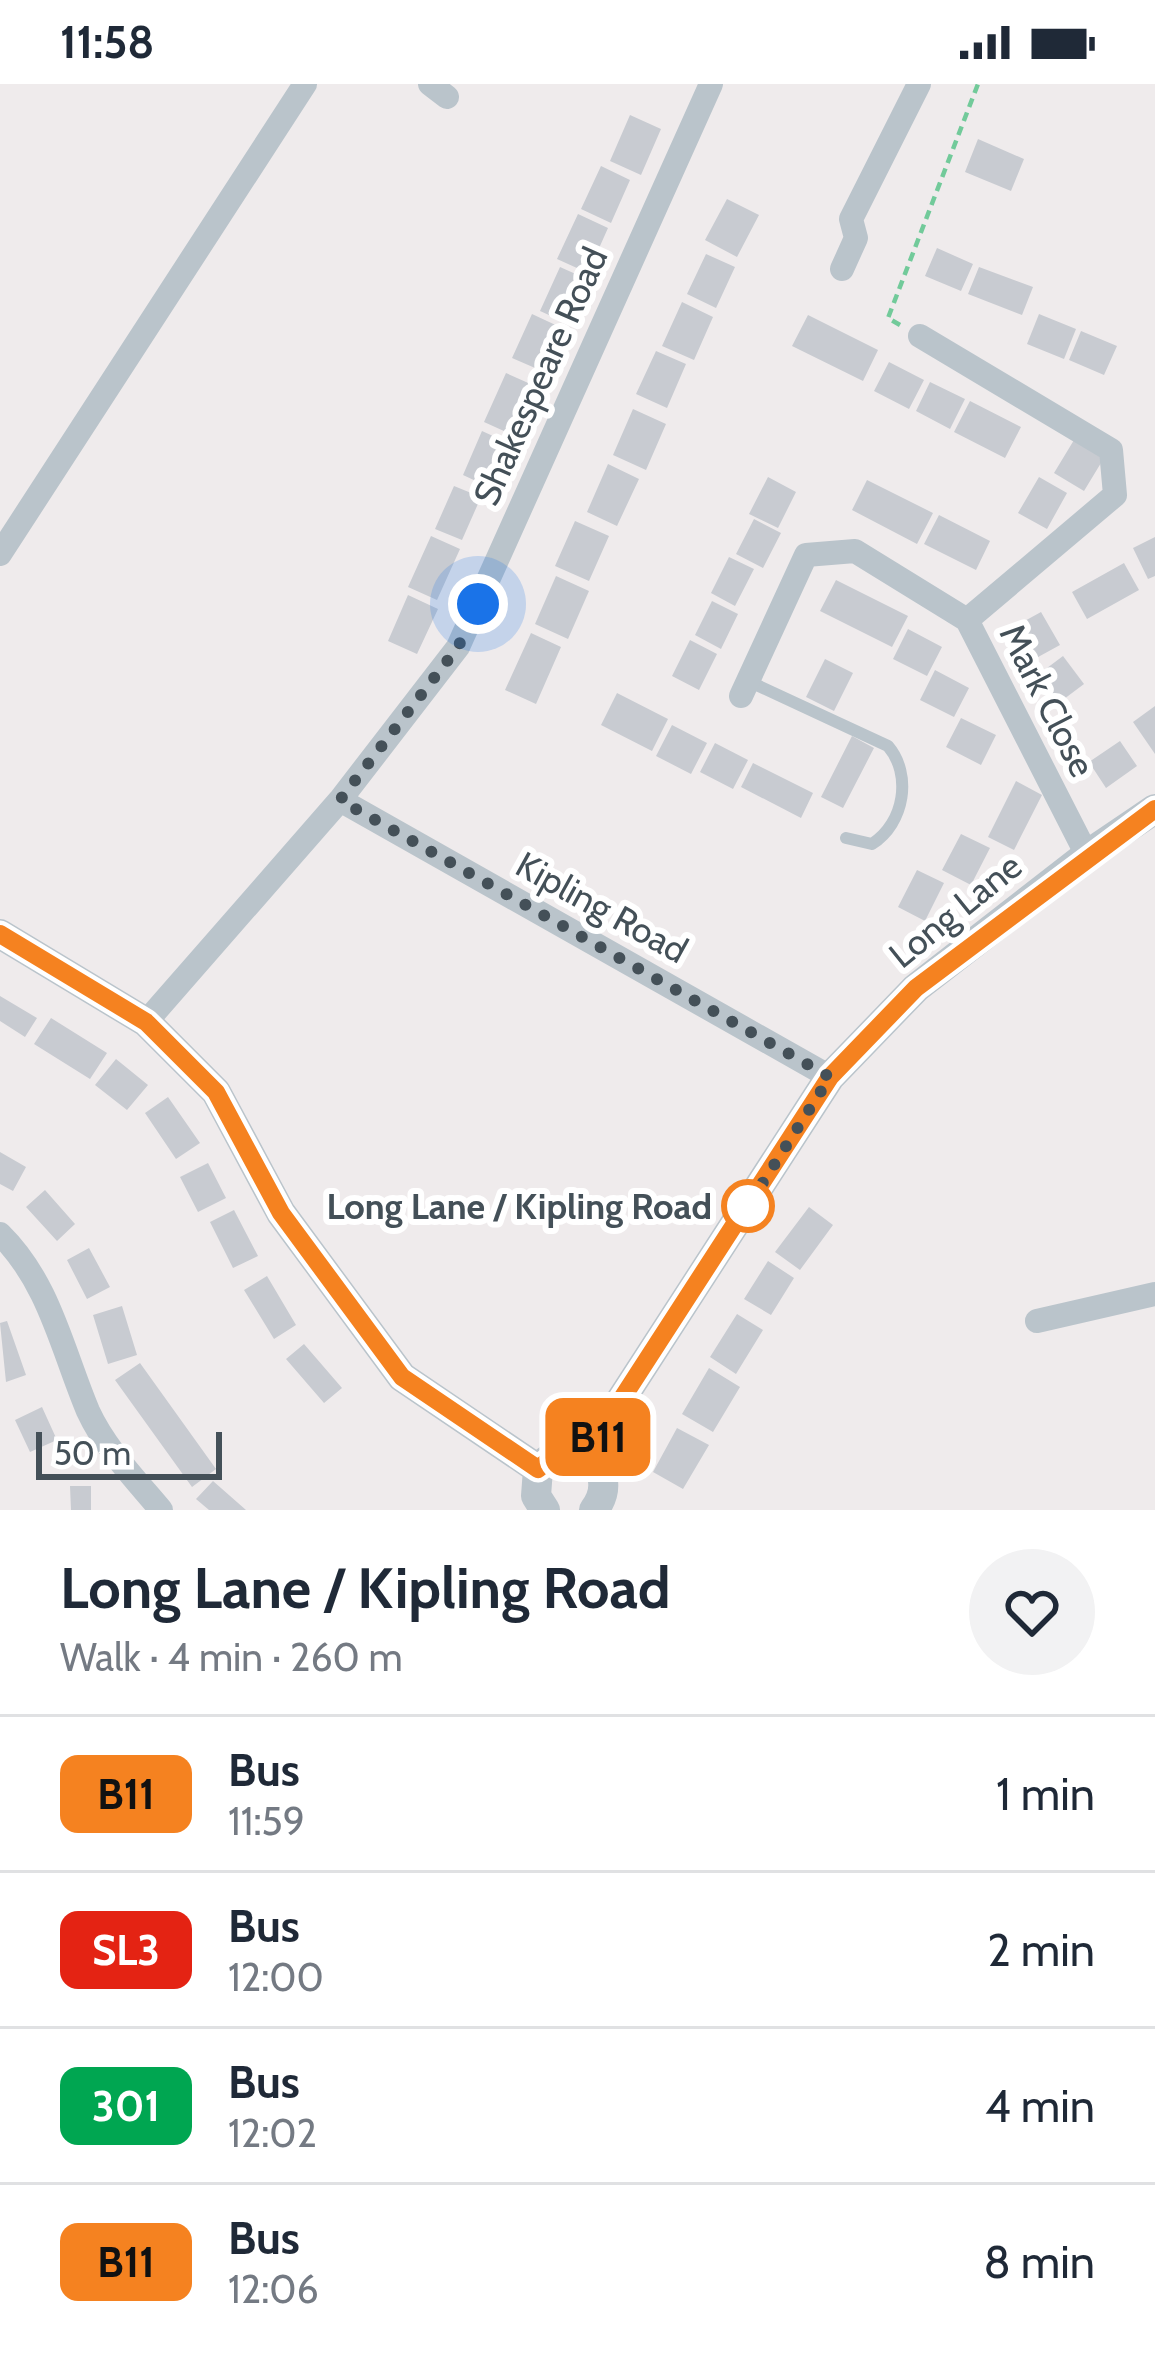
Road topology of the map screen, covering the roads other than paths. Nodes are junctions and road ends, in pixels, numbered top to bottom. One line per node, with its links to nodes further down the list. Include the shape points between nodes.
1 (305, 84): 6 (street)
2 (711, 84): 9 (street, Shakespeare Road, via 458,647)
3 (919, 84): 4 (street, via 850,219 856,238)
4 (842, 269)
5 (920, 336): 7 (street, via 1111,450 1115,495)
6 (0, 554)
7 (967, 620): 8 (street, Mark Close, via 855,551 806,555); 12 (street, Mark Close)
8 (745, 688): 11 (lane, via 888,746 898,758 904,789 887,830 872,844)
9 (340, 800): 14 (street, Shakespeare Road); 15 (street, Kipling Road)
10 (1155, 809): 12 (street, Long Lane)
11 (846, 838)
12 (1087, 855): 15 (street, Long Lane, via 916,988)
13 (0, 934): 14 (street)
14 (146, 1022): 20 (street, via 216,1092 281,1213 402,1377)
15 (830, 1077): 19 (street, Long Lane)
16 (0, 1234): 22 (street, via 45,1296 90,1415)
17 (1155, 1294): 18 (street)
18 (1036, 1321)
19 (586, 1454): 20 (street, via 559,1452); 21 (street, via 603,1474)
20 (538, 1469): 23 (street, via 536,1496)
21 (603, 1507)
22 (161, 1510)
23 (545, 1510)

